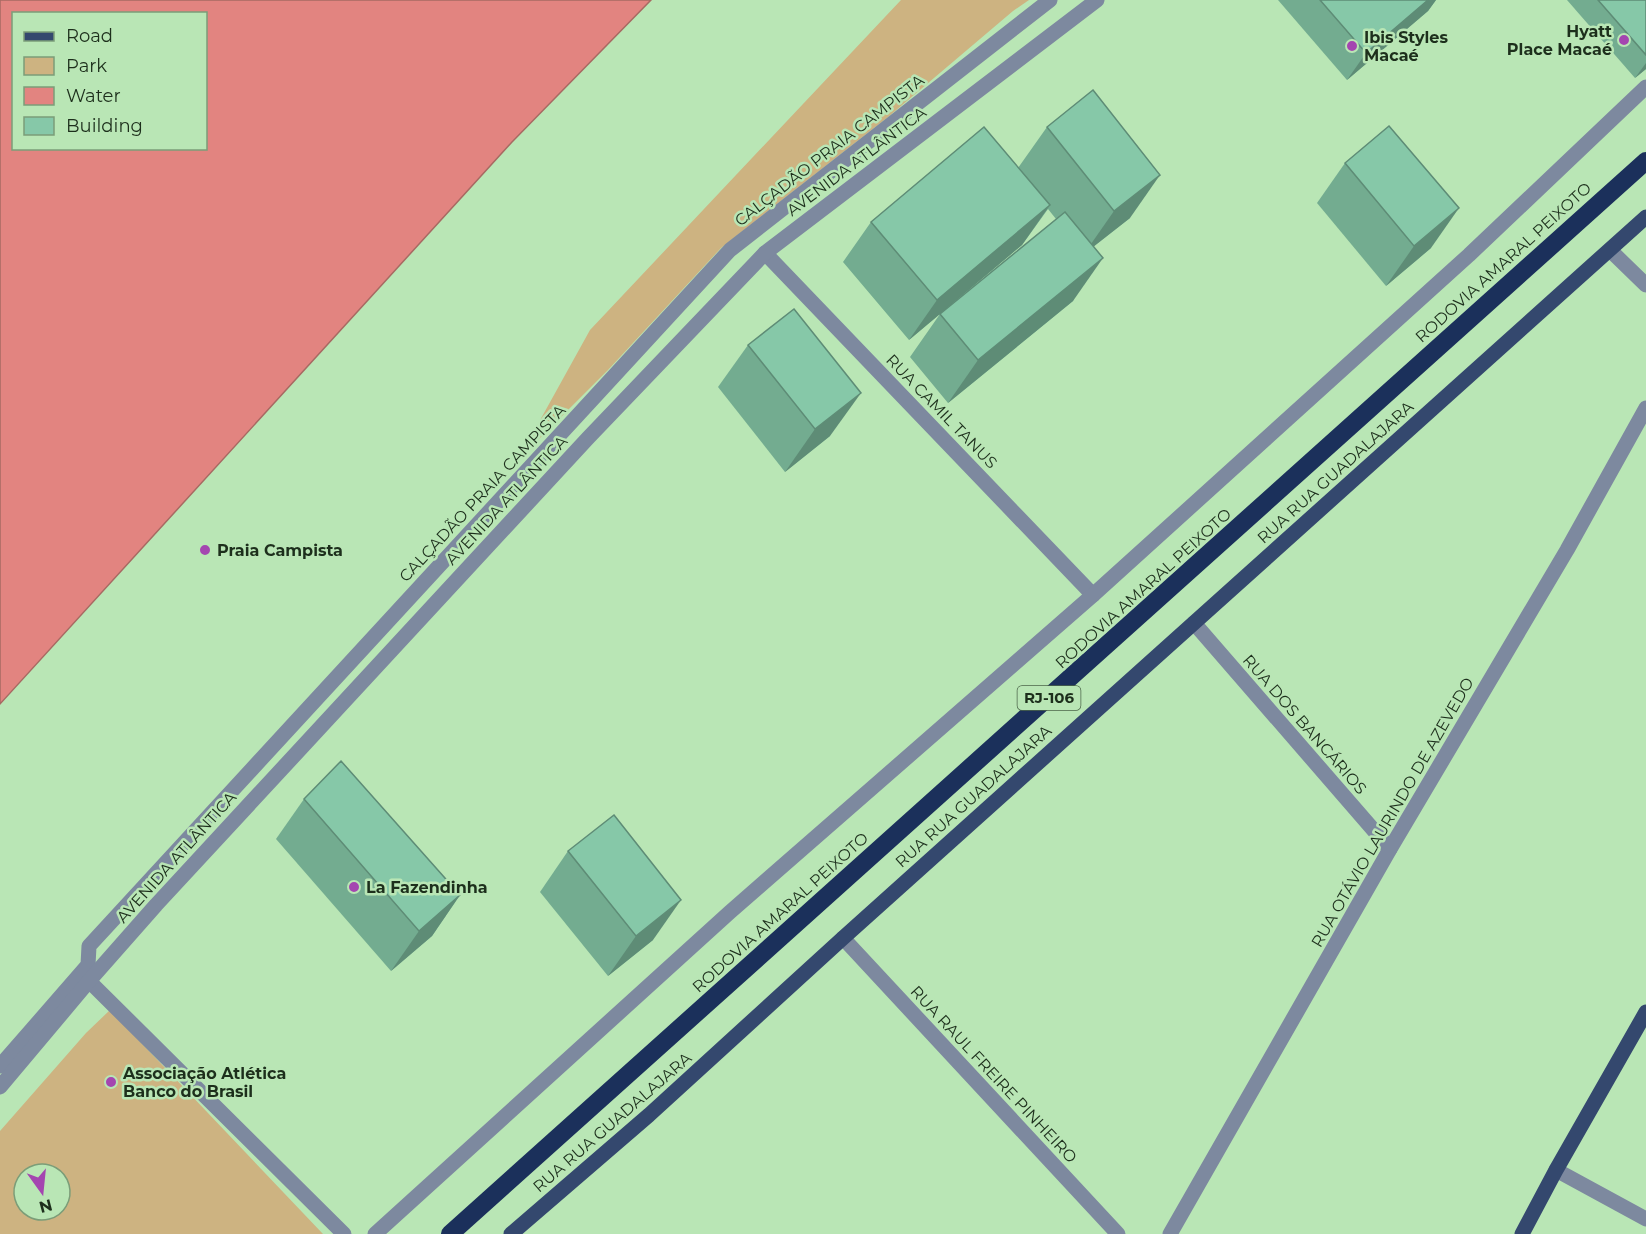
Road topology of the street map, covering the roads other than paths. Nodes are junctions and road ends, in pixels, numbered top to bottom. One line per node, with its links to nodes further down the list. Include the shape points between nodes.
1 (1050, 0): 16 (street, CALÇADÃO PRAIA CAMPISTA, via 730,250 89,946 88,965)
2 (1097, 0): 7 (street, AVENIDA ATLÂNTICA)
3 (1646, 87): 10 (street, via 1469,255)
4 (1646, 161): 22 (highway, RODOVIA AMARAL PEIXOTO / RJ-106)
5 (1646, 217): 6 (main road, RUA RUA GUADALAJARA)
6 (1610, 250): 8 (street); 11 (main road, RUA RUA GUADALAJARA)
7 (765, 253): 10 (street, RUA CAMIL TANUS); 14 (street, AVENIDA ATLÂNTICA, via 393,648)
8 (1646, 285)
9 (1646, 408): 12 (street, RUA OTÁVIO LAURINDO DE AZEVEDO, via 1561,561)
10 (1093, 595): 21 (street, via 730,912)
11 (1194, 623): 12 (street, RUA DOS BANCÁRIOS); 13 (main road, RUA RUA GUADALAJARA)
12 (1390, 849): 25 (street, RUA OTÁVIO LAURINDO DE AZEVEDO)
13 (843, 938): 23 (main road, RUA RUA GUADALAJARA); 24 (street, RUA RAUL FREIRE PINHEIRO)
14 (89, 981): 17 (street, AVENIDA ATLÂNTICA); 20 (street)
15 (1646, 1012): 18 (main road)
16 (0, 1066)
17 (0, 1087)
18 (1556, 1170): 19 (street); 26 (main road)
19 (1646, 1218)
20 (344, 1234)
21 (375, 1234)
22 (450, 1234)
23 (512, 1234)
24 (1118, 1234)
25 (1170, 1234)
26 (1522, 1234)

